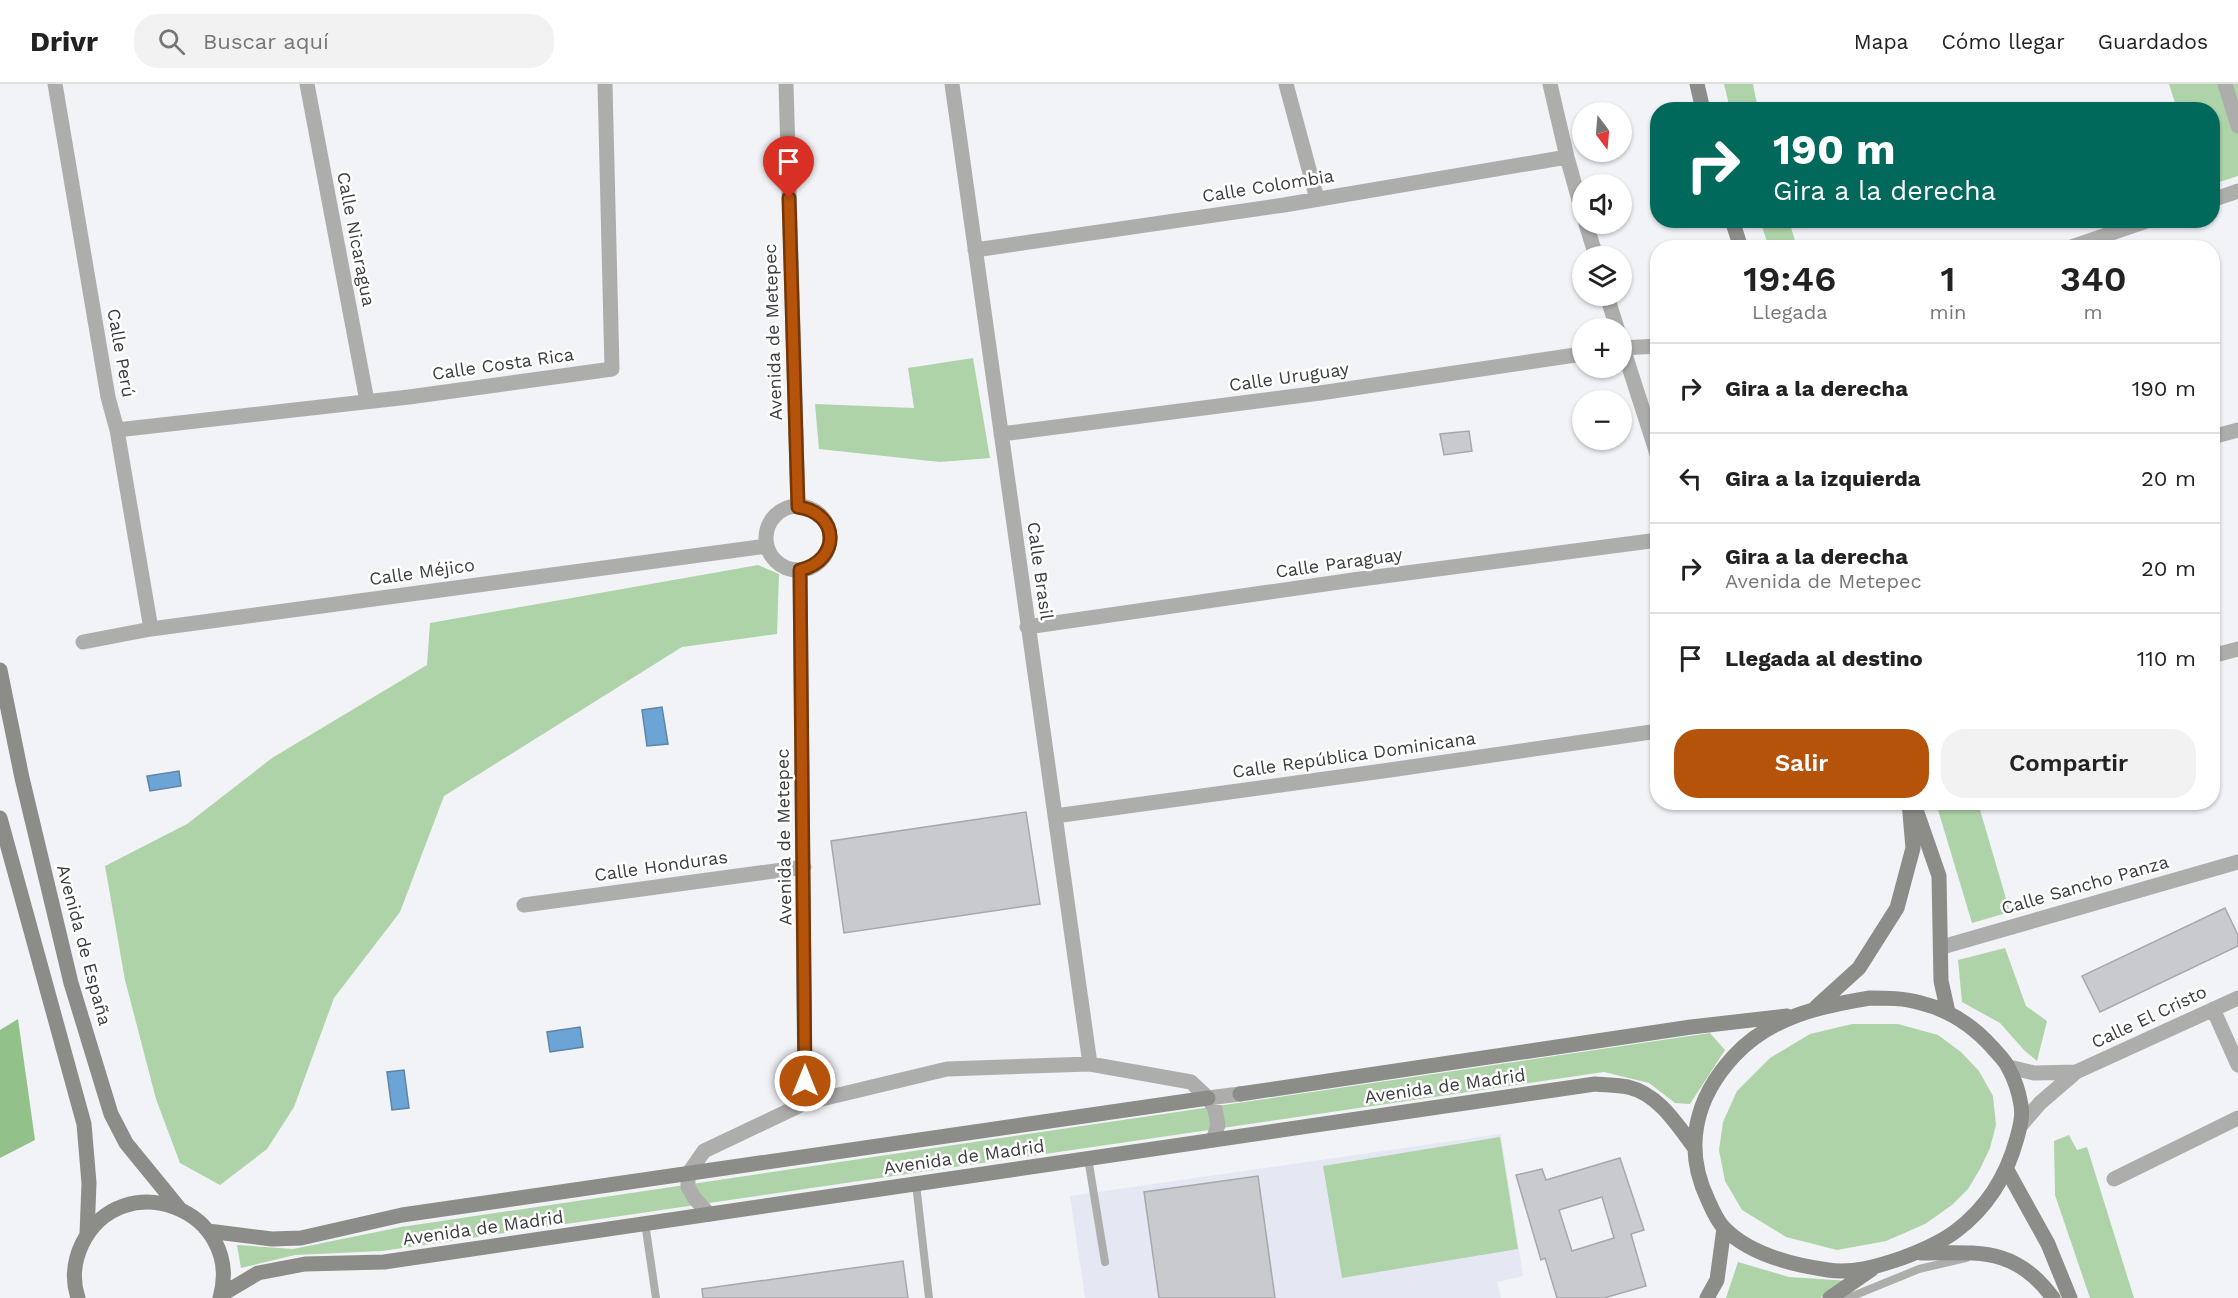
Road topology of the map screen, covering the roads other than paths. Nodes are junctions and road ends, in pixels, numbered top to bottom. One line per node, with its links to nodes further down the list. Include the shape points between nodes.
1 (56, 84): 25 (street, Calle Perú, via 108,397)
2 (307, 84): 24 (street, Calle Nicaragua)
3 (605, 84): 24 (street, Calle Costa Rica, via 612,369)
4 (786, 84): 30 (street, Avenida de Metepec)
5 (952, 84): 19 (street, Calle Brasil)
6 (1286, 84): 16 (street)
7 (1550, 84): 12 (street)
8 (1697, 84): 10 (street)
9 (2225, 84): 11 (street)
10 (1701, 102)
11 (2238, 126)
12 (1567, 157): 13 (street); 16 (street, Calle Colombia)
13 (1572, 175)
14 (2238, 191): 15 (street)
15 (2220, 197)
16 (1317, 199): 19 (street, Calle Colombia)
17 (2127, 228): 18 (street)
18 (2091, 240)
19 (975, 250): 28 (street, Calle Brasil)
20 (1650, 346): 21 (street)
21 (1632, 347)
22 (1572, 355): 28 (street, Calle Uruguay)
23 (1632, 378): 27 (street)
24 (367, 401): 25 (street, Calle Costa Rica)
25 (117, 430): 35 (street, Calle Perú)
26 (2238, 430): 29 (street)
27 (1650, 433)
28 (1001, 434): 34 (street, Calle Brasil)
29 (2220, 435)
30 (798, 507): 32 (street, via 773,519); 33 (street, via 818,513 830,532 827,553 820,562)
31 (1650, 541): 34 (street, Calle Paraguay)
32 (767, 546): 33 (street, via 779,564); 35 (street, Calle Méjico)
33 (800, 570): 46 (street, Avenida de Metepec)
34 (1027, 627): 43 (street, Calle Brasil)
35 (151, 629): 36 (street, Calle Méjico)
36 (83, 642)
37 (2238, 649): 38 (street)
38 (2220, 654)
39 (0, 670): 69 (street, Avenida de España, via 68,972 111,1114 126,1143)
40 (1650, 732): 43 (street, Calle República Dominicana)
41 (1912, 810): 51 (street, via 1913,848 1897,908 1859,968)
42 (1915, 810): 48 (street, via 1939,876)
43 (1055, 816): 54 (street, Calle Brasil)
44 (0, 818): 74 (street, via 84,1124 89,1183)
45 (2238, 862): 48 (street, Calle Sancho Panza)
46 (804, 867): 47 (street, Calle Honduras); 59 (street, Avenida de Metepec)
47 (524, 905)
48 (1942, 946): 52 (street, via 1941,981)
49 (2238, 998): 50 (street, Calle El Cristo)
50 (2213, 1009): 55 (street); 57 (street, Calle El Cristo)
51 (1813, 1010): 52 (street, via 1870,998 1922,1003); 53 (street)
52 (1948, 1012): 56 (street, via 1965,1021)
53 (1793, 1015): 58 (street, Avenida de Madrid); 63 (street, via 1734,1056 1698,1116)
54 (1090, 1064): 58 (street, via 1191,1082); 59 (street, via 947,1069)
55 (2238, 1065)
56 (2009, 1067): 57 (street, Calle El Cristo, via 2034,1073); 61 (street, via 2022,1106)
57 (2076, 1072): 61 (street, Calle El Cristo)
58 (1208, 1098): 62 (street, via 1218,1125); 66 (street, Avenida de Madrid)
59 (805, 1103): 66 (street, via 704,1151)
60 (2238, 1118): 67 (street)
61 (2021, 1125): 65 (street)
62 (1213, 1140): 63 (street, Avenida de Madrid, via 1595,1084 1629,1088 1652,1097); 64 (street, Avenida de Madrid)
63 (1694, 1147): 72 (street, via 1705,1193)
64 (1088, 1158): 68 (street, Avenida de Madrid); 77 (lane)
65 (2007, 1170): 75 (street, via 1983,1204 1956,1231); 87 (street, via 2048,1244)
66 (688, 1174): 70 (street, via 688,1186); 73 (street, Avenida de Madrid, via 402,1215 301,1238 272,1239)
67 (2114, 1179)
68 (916, 1184): 70 (street, Avenida de Madrid); 82 (lane)
69 (179, 1208): 73 (street); 74 (street, via 159,1202 138,1202 100,1219)
70 (709, 1214): 71 (street, Avenida de Madrid)
71 (645, 1223): 79 (street, Avenida de Madrid, via 384,1262 305,1264 258,1274); 81 (lane)
72 (1724, 1228): 78 (street, via 1763,1253 1798,1265 1832,1271); 83 (street, via 1717,1280)
73 (208, 1230): 79 (street, via 222,1262)
74 (87, 1234): 80 (street, via 74,1271)
75 (1915, 1253): 76 (street); 78 (street)
76 (1985, 1253): 85 (lane, via 1919,1269); 86 (street, via 2015,1262 2040,1281)
77 (1105, 1262)
78 (1877, 1266): 84 (street)
79 (220, 1297)
80 (78, 1298)
81 (656, 1298)
82 (929, 1298)
83 (1707, 1298)
84 (1830, 1298)
85 (1848, 1298)
86 (2053, 1298)
87 (2070, 1298)

